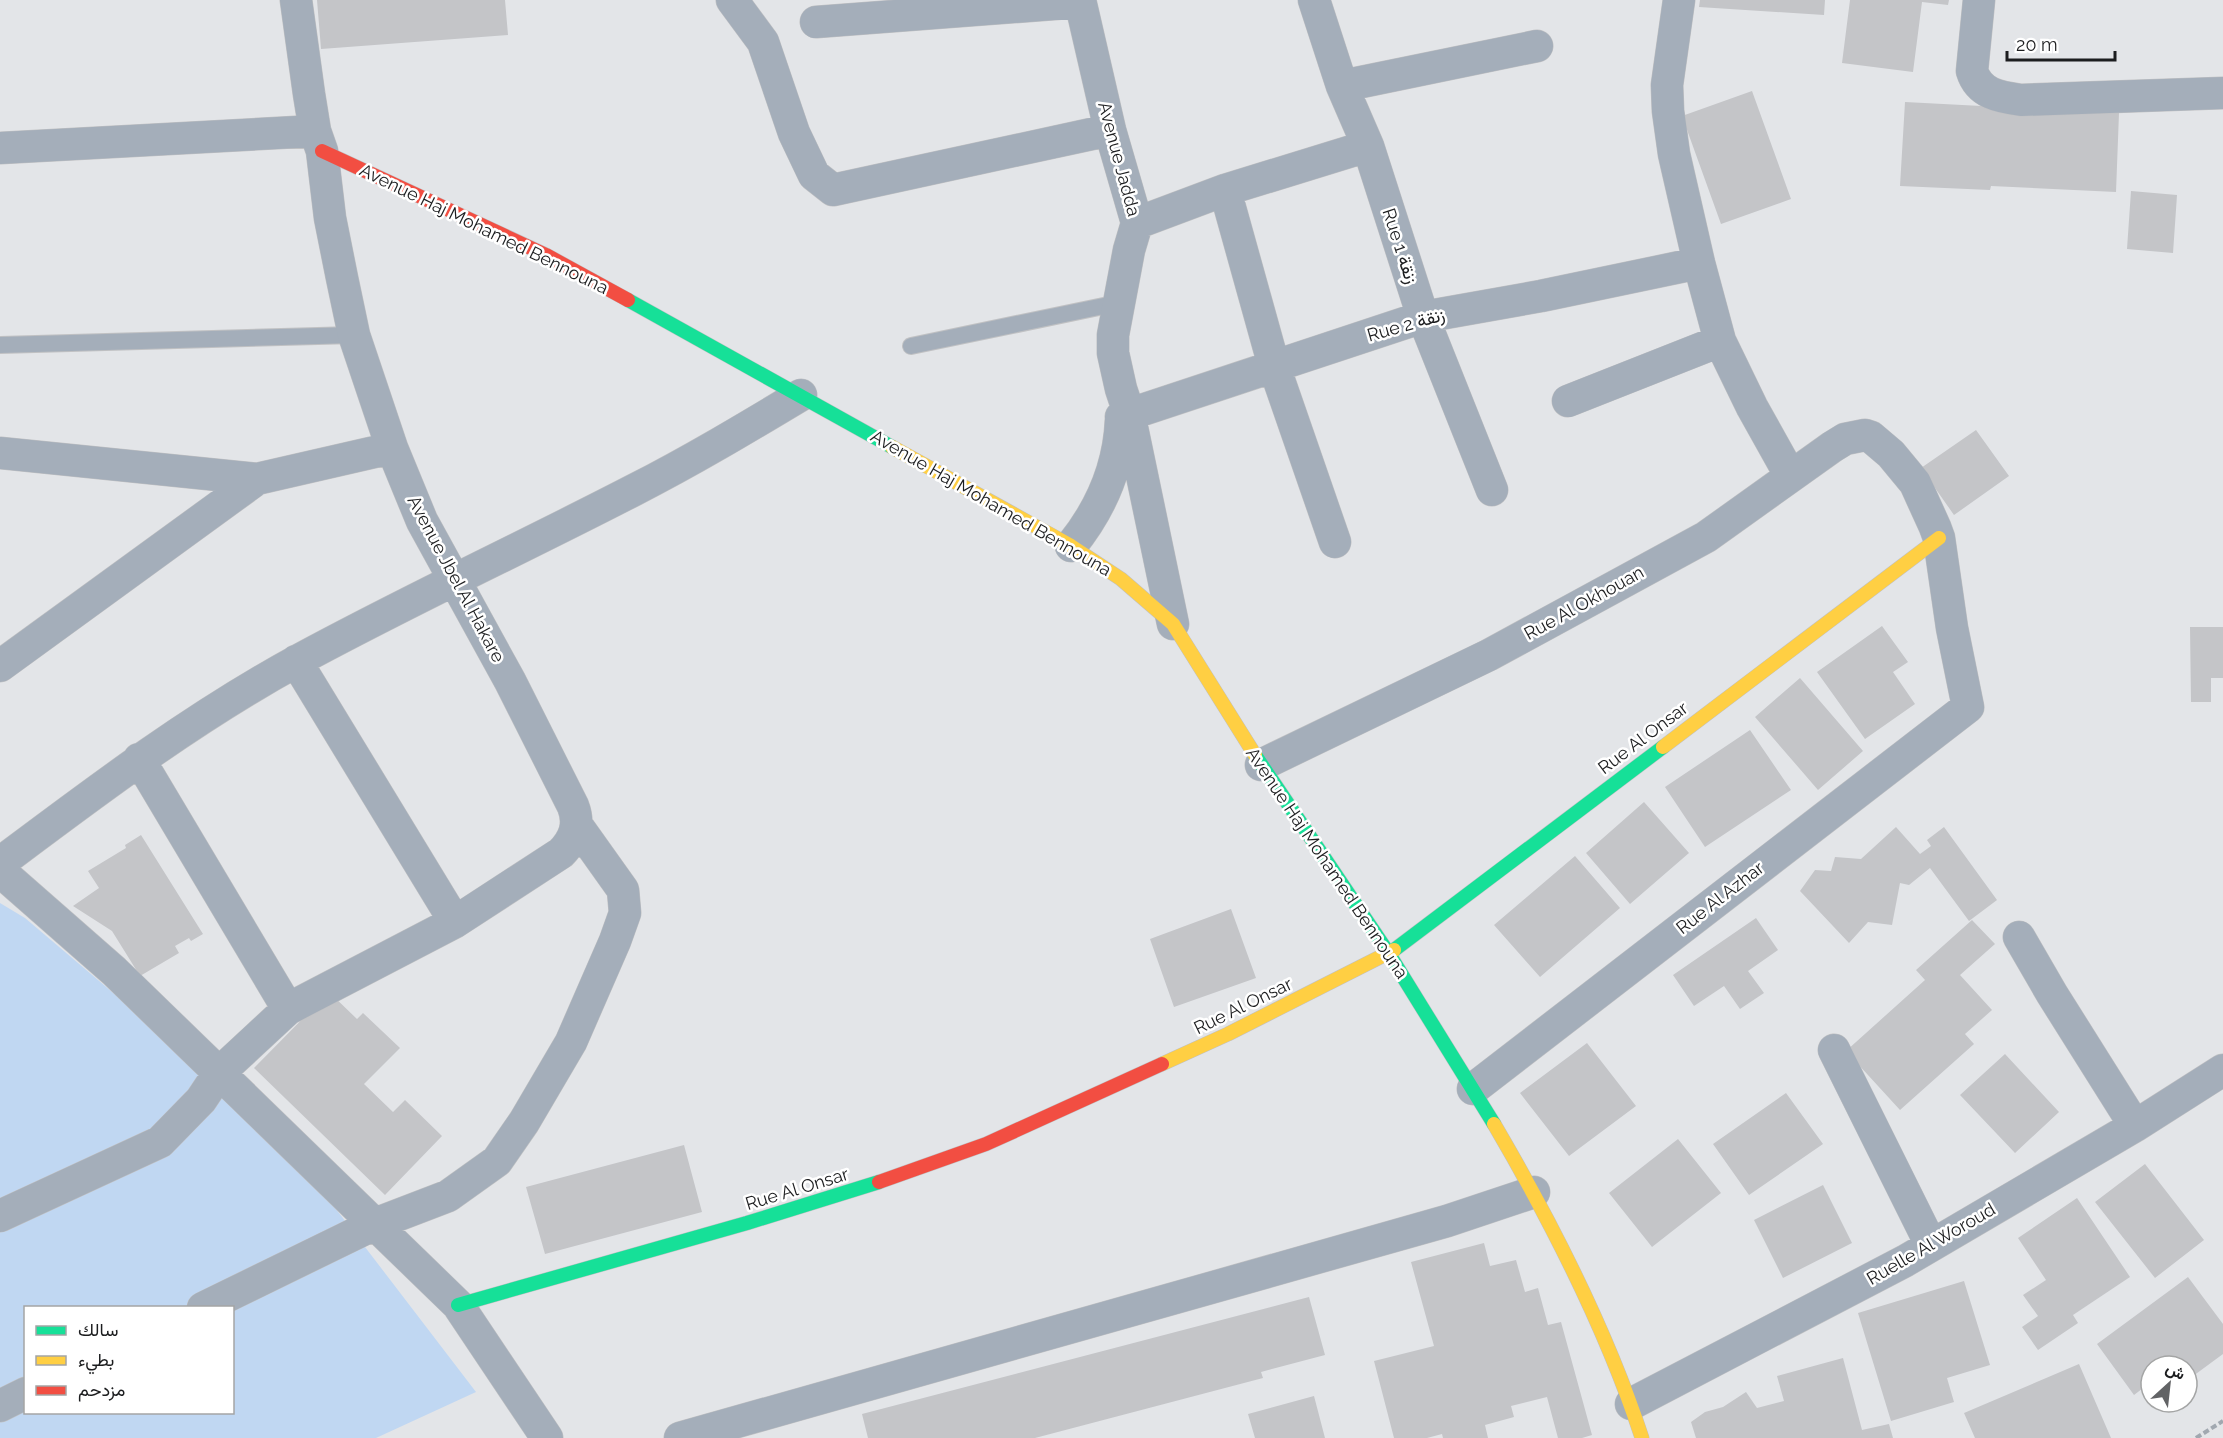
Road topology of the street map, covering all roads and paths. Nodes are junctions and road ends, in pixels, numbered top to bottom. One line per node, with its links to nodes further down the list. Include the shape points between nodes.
1 (296, 0): 12 (street)
2 (732, 0): 11 (street, via 763,42 794,133 814,175 832,190)
3 (1314, 0): 9 (street, Rue 1 زنقة)
4 (1679, 0): 17 (street, via 1667,85 1668,111)
5 (1979, 0): 10 (street, via 1972,71 1980,86 2001,97 2021,100)
6 (1080, 1): 7 (street); 11 (street, Avenue Jadda)
7 (816, 22)
8 (1537, 46): 9 (street)
9 (1342, 86): 13 (street, Rue 1 زنقة)
10 (2223, 93)
11 (1110, 130): 16 (street, Avenue Jadda)
12 (319, 141): 14 (street); 20 (street, Avenue Jbel Al Hakare); 25 (street, Avenue Haj Mohamed Bennouna, via 546,255)
13 (1368, 146): 15 (street); 19 (street, Rue 1 زنقة)
14 (0, 148)
15 (1225, 190): 16 (street); 24 (street)
16 (1137, 223): 18 (street, Avenue Jadda)
17 (1699, 263): 19 (street, Rue 2 زنقة); 21 (street)
18 (1118, 303): 23 (lane); 27 (street, Avenue Jadda, via 1113,353)
19 (1423, 317): 24 (street, Rue 2 زنقة); 32 (street, Rue 1 زنقة)
20 (354, 335): 22 (lane); 28 (street, Avenue Jbel Al Hakare)
21 (1720, 341): 26 (street); 30 (street)
22 (0, 345)
23 (910, 346)
24 (1274, 366): 27 (street, Rue 2 زنقة); 34 (street)
25 (801, 395): 35 (street, Avenue Haj Mohamed Bennouna); 36 (street, via 635,490)
26 (1569, 401)
27 (1123, 406): 35 (street, Avenue Jadda, via 1114,468 1091,519); 37 (street, Avenue Jadda)
28 (392, 448): 31 (street); 36 (street, Avenue Jbel Al Hakare, via 422,520)
29 (0, 453): 31 (street)
30 (1791, 475): 33 (street, Rue Al Okhouan, via 1845,439 1871,436 1915,483); 42 (street, Rue Al Okhouan, via 1696,542 1489,655)
31 (257, 479): 39 (street)
32 (1492, 490)
33 (1939, 538): 40 (street, Rue Al Okhouan); 48 (street, Rue Al Onsar)
34 (1335, 542)
35 (1071, 546): 37 (street, Avenue Haj Mohamed Bennouna, via 1121,579)
36 (456, 580): 38 (street); 43 (street, Avenue Jbel Al Hakare, via 573,806)
37 (1173, 624): 42 (street, Avenue Haj Mohamed Bennouna)
38 (296, 661): 41 (street); 46 (street)
39 (0, 666)
40 (1968, 707): 53 (street, Rue Al Azhar)
41 (139, 759): 44 (street); 49 (street)
42 (1261, 765): 48 (street, Avenue Haj Mohamed Bennouna)
43 (576, 824): 46 (street, via 573,839 561,853); 57 (street, Avenue Jbel Al Hakare, via 623,890 625,913 571,1042 497,1161 448,1196)
44 (0, 864)
45 (0, 871): 52 (street, via 114,971)
46 (455, 922): 49 (street)
47 (2019, 937): 54 (street)
48 (1389, 954): 53 (street, Avenue Haj Mohamed Bennouna); 59 (street, Rue Al Onsar, via 1228,1034 986,1144 747,1223)
49 (288, 1009): 52 (street)
50 (1834, 1050): 58 (street)
51 (2223, 1070): 54 (street, Ruelle Al Woroud)
52 (219, 1073): 56 (street, via 201,1100 159,1142); 57 (street)
53 (1473, 1089): 55 (street, Avenue Haj Mohamed Bennouna)
54 (2135, 1126): 58 (street, Ruelle Al Woroud)
55 (1534, 1192): 62 (street, Avenue Haj Mohamed Bennouna, via 1590,1307); 66 (street, via 1447,1221)
56 (0, 1216)
57 (375, 1224): 59 (street); 60 (street, Avenue Jbel Al Hakare)
58 (1931, 1245): 62 (street, Ruelle Al Woroud)
59 (458, 1305): 65 (street)
60 (207, 1306)
61 (24, 1394): 63 (street)
62 (1631, 1404): 67 (street, Avenue Haj Mohamed Bennouna)
63 (0, 1406)
64 (2223, 1421): 68 (path)
65 (547, 1438)
66 (680, 1438)
67 (1642, 1438)
68 (2196, 1438)

